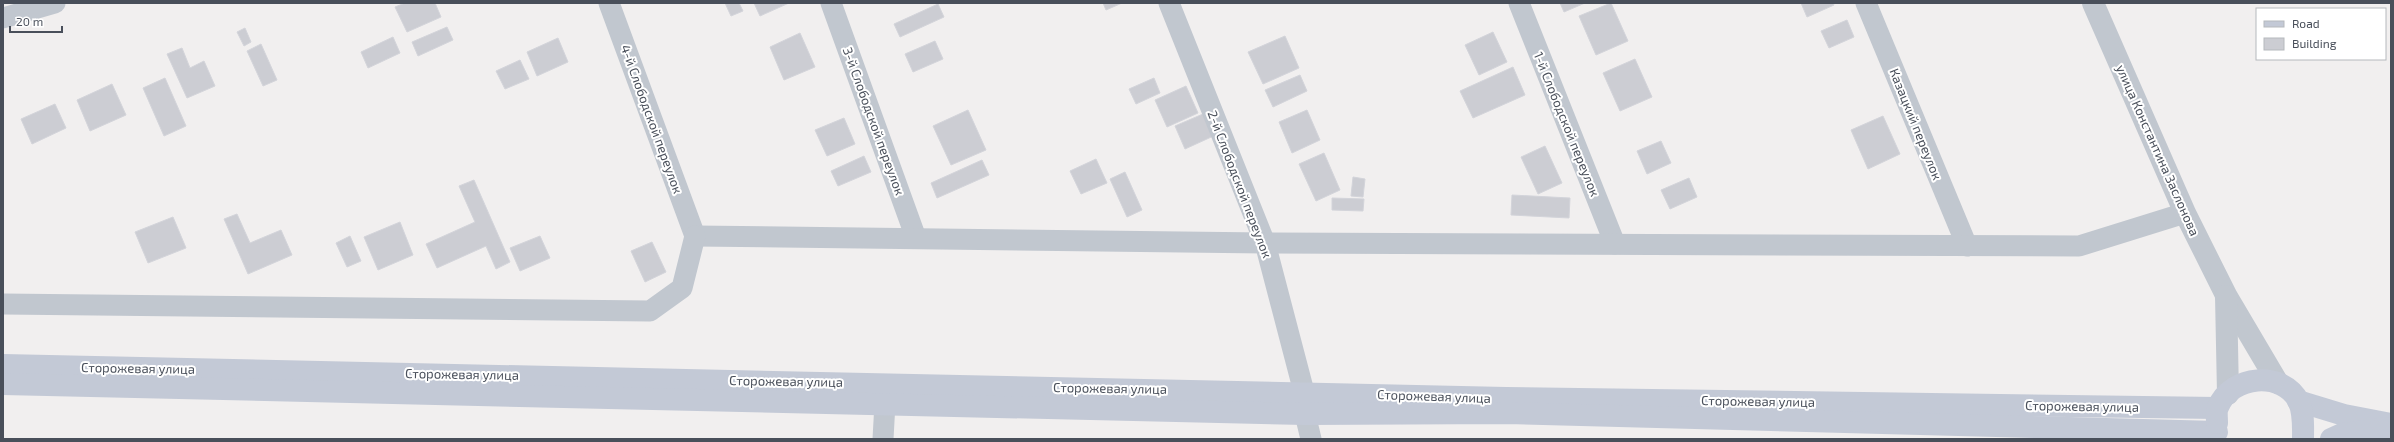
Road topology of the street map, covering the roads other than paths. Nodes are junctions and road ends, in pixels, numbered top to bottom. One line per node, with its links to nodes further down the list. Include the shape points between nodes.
1 (56, 3): 8 (street)
2 (609, 3): 10 (street, 4-й Слободской переулок)
3 (831, 3): 11 (street, 3-й Слободской переулок)
4 (1169, 3): 12 (street, 2-й Слободской переулок)
5 (1519, 3): 13 (street, 1-й Слободской переулок)
6 (1866, 3): 14 (street, Казацкий переулок)
7 (2093, 3): 9 (street, улица Константина Заслонова)
8 (3, 18)
9 (2185, 213): 14 (street, via 2079,246); 15 (street, улица Константина Заслонова)
10 (695, 236): 11 (street); 16 (street, via 682,288 650,311)
11 (916, 238): 12 (street)
12 (1265, 243): 13 (street); 20 (street, 2-й Слободской переулок)
13 (1615, 244): 14 (street)
14 (1967, 246)
15 (2226, 295): 18 (street, улица Константина Заслонова); 21 (street)
16 (3, 304)
17 (3, 365): 20 (main road, Сторожевая улица)
18 (2278, 383): 21 (main road, via 2257,379 2243,383); 22 (main road, via 2290,391)
19 (3, 384): 23 (main road, Сторожевая улица)
20 (1304, 392): 21 (main road, Сторожевая улица, via 1506,398)
21 (2223, 401): 27 (main road)
22 (2298, 401): 25 (main road, via 2344,415); 30 (main road, via 2303,415)
23 (885, 403): 24 (main road, Сторожевая улица); 28 (street)
24 (1305, 414): 27 (main road, Сторожевая улица, via 1508,413); 29 (street)
25 (2391, 424)
26 (2391, 428): 31 (main road, via 2342,434)
27 (2219, 436)
28 (883, 439)
29 (1311, 439)
30 (2303, 439)
31 (2330, 439)

